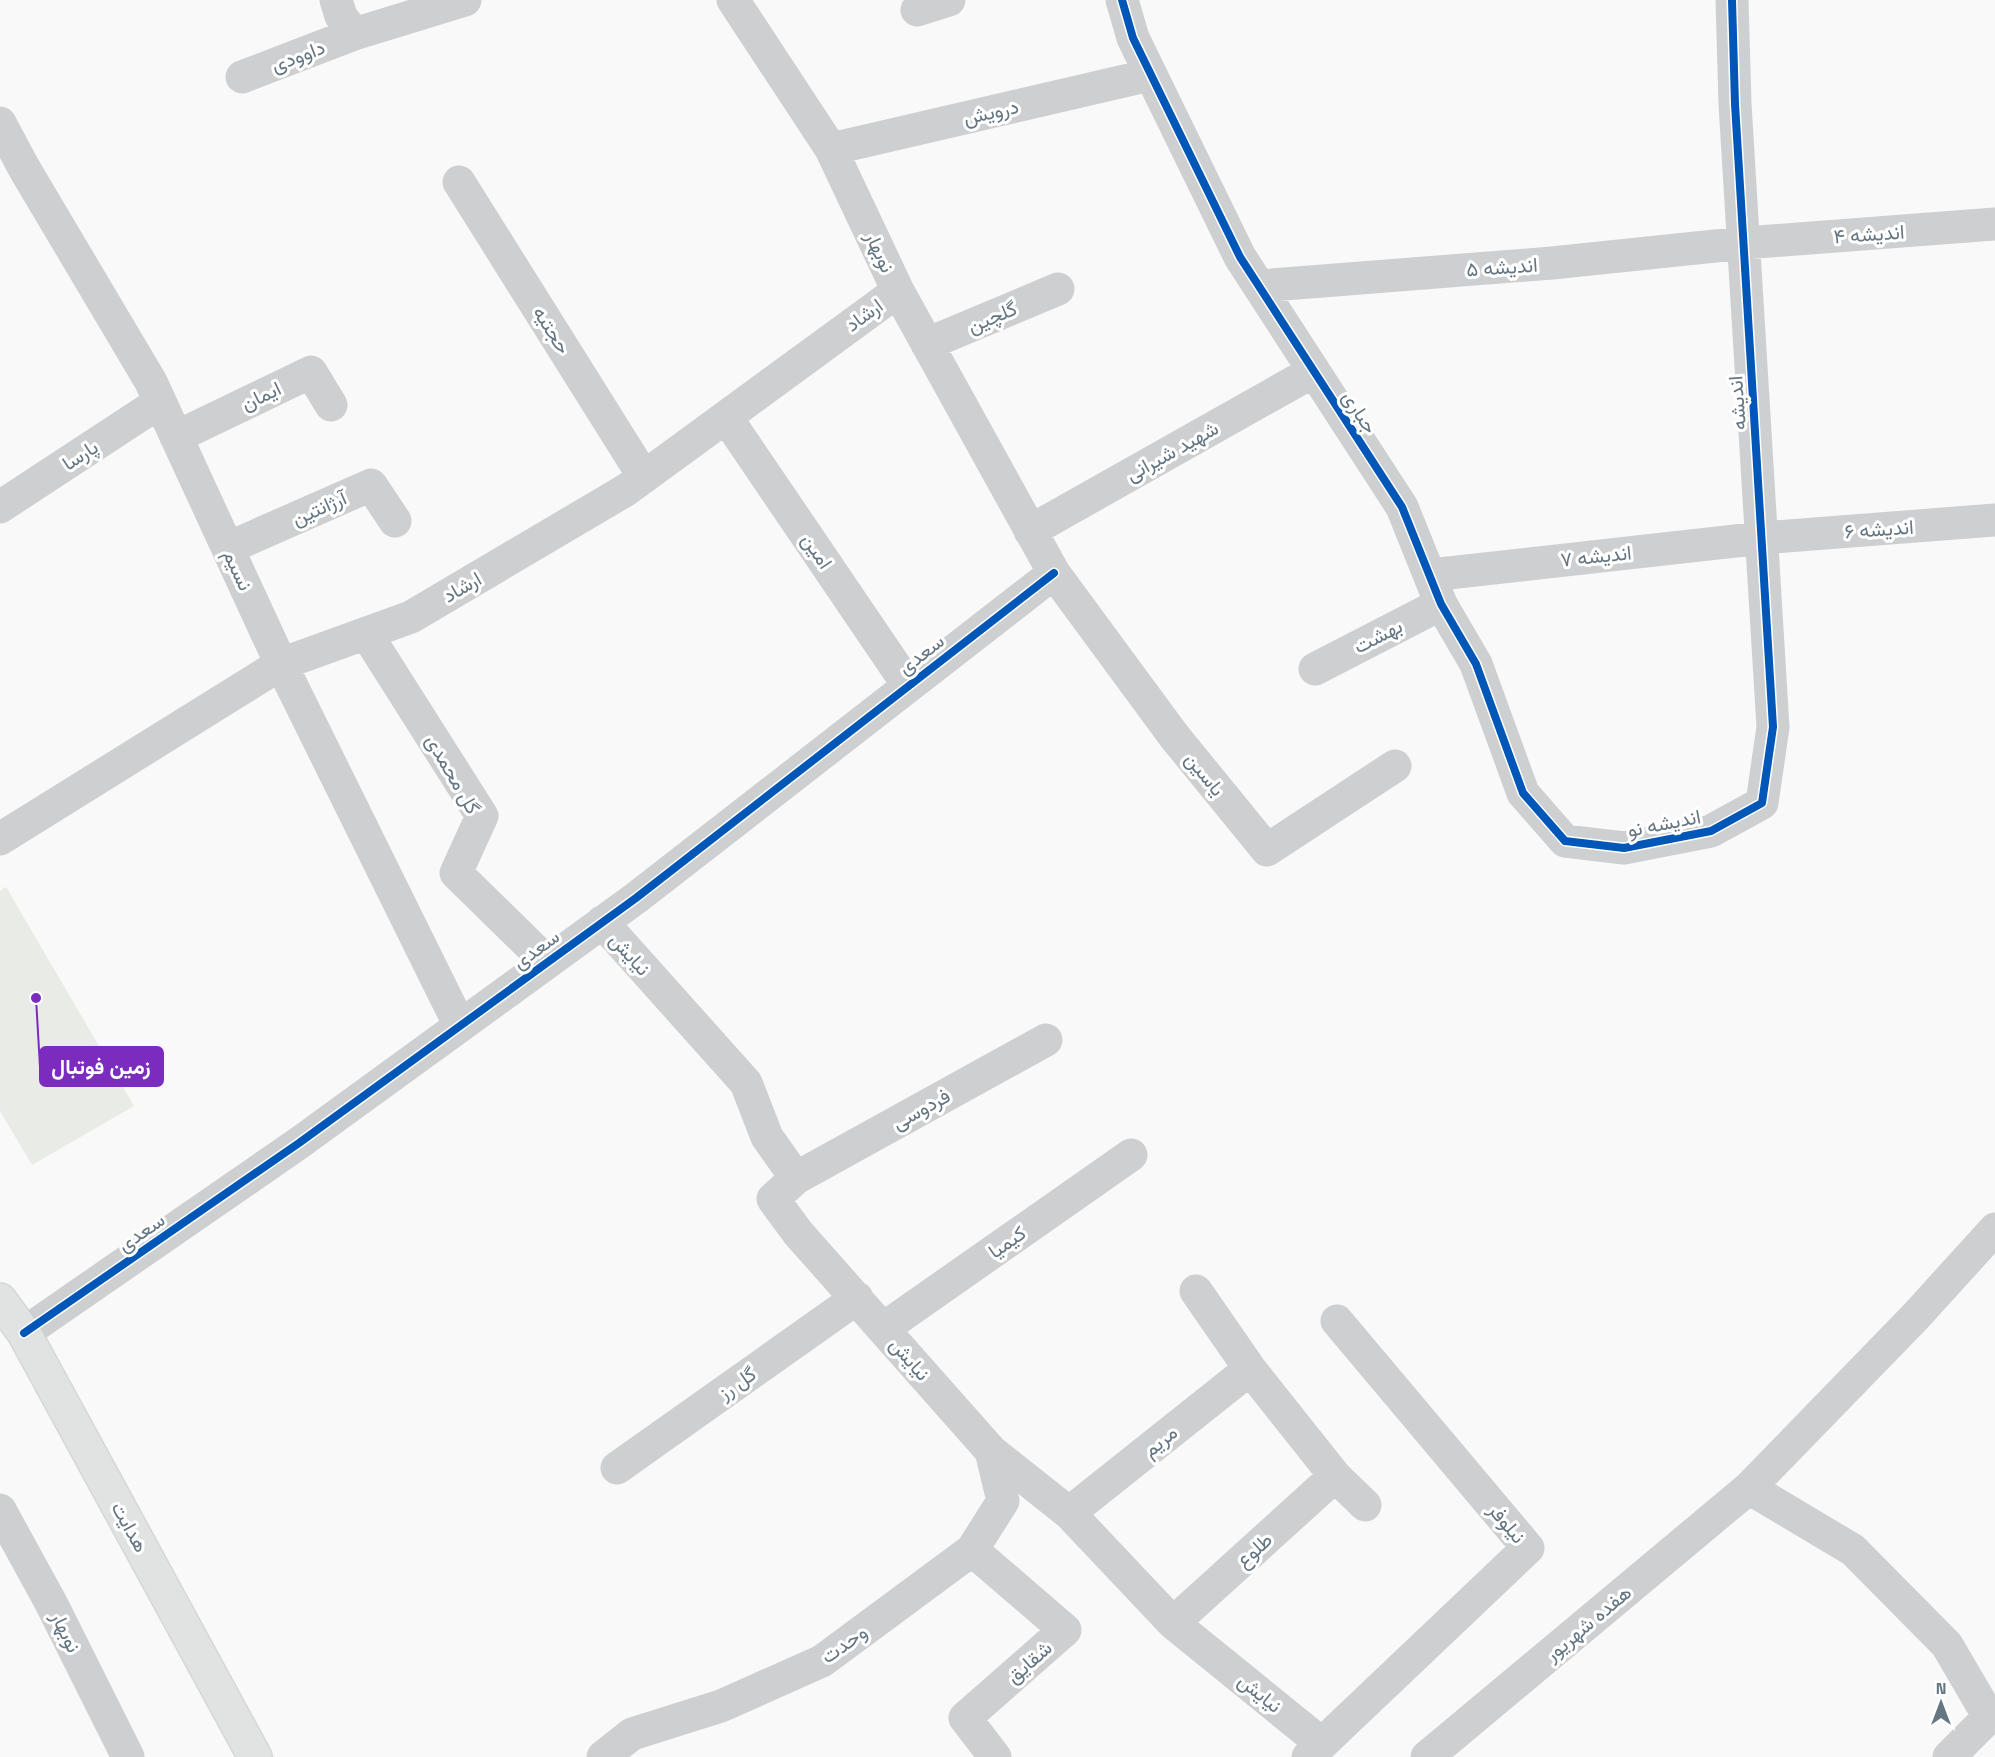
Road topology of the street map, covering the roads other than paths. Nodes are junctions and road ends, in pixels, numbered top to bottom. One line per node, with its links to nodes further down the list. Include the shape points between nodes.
1 (336, 0): 8 (street, via 341,16)
2 (465, 0): 8 (street, داوودی)
3 (733, 0): 12 (street, نوبهار)
4 (949, 0): 7 (street)
5 (1122, 0): 9 (street, جباری)
6 (1732, 0): 16 (street, اندیشه)
7 (917, 10)
8 (354, 34): 10 (street, داوودی)
9 (1150, 75): 12 (street, درویش); 17 (street, جباری, via 1240,257)
10 (242, 77)
11 (0, 123): 13 (street, نسیم)
12 (831, 149): 19 (street, نوبهار)
13 (12, 174): 22 (street, نسیم, via 151,382)
14 (459, 182): 26 (street, حجتیه)
15 (1995, 224): 16 (street, اندیشه ۴)
16 (1744, 243): 17 (street, اندیشه ۵); 31 (street, اندیشه)
17 (1259, 286): 21 (street, جباری)
18 (1058, 289): 20 (street, گلچین)
19 (898, 291): 20 (street, نوبهار); 24 (street, ارشاد)
20 (927, 344): 30 (street, نوبهار)
21 (1314, 371): 30 (street, شهید شیرانی); 34 (street, جباری, via 1402,507)
22 (160, 402): 25 (street, نسیم); 27 (street, پارسا)
23 (331, 405): 25 (street, ایمان, via 311,372)
24 (726, 417): 26 (street, ارشاد); 38 (street, امین)
25 (176, 437): 32 (street, نسیم)
26 (644, 477): 35 (street, ارشاد, via 411,616)
27 (0, 507)
28 (1995, 520): 31 (street, اندیشه ۶)
29 (395, 521): 32 (street, آرژانتین, via 371,485)
30 (1030, 531): 33 (street, نوبهار)
31 (1762, 538): 34 (street, اندیشه ۷); 40 (street, اندیشه, via 1773,728)
32 (228, 548): 36 (street, نسیم)
33 (1054, 573): 38 (street, سعدی); 39 (street, یاسین, via 1174,736 1267,850)
34 (1436, 589): 37 (street, بهشت); 42 (street, جباری, via 1476,664 1523,793)
35 (366, 633): 36 (street, ارشاد); 44 (street, گل محمدی, via 482,816 456,873)
36 (280, 664): 41 (street, ارشاد); 45 (street, نسیم)
37 (1315, 669)
38 (908, 685): 43 (street, سعدی)
39 (1395, 766)
40 (1762, 803): 42 (street, اندیشه نو, via 1712,831 1624,848)
41 (0, 838)
42 (1565, 841)
43 (602, 922): 44 (street, سعدی); 48 (street, نیایش, via 746,1083 767,1137)
44 (547, 962): 45 (street, سعدی)
45 (460, 1026): 55 (street, سعدی)
46 (1046, 1040): 48 (street, فردوسی)
47 (1131, 1155): 54 (street, کیمیا)
48 (796, 1178): 51 (street, نیایش, via 773,1199)
49 (1995, 1229): 60 (street, هفده شهریور)
50 (1196, 1291): 56 (street)
51 (857, 1298): 54 (street, نیایش); 58 (street, گل رز)
52 (0, 1300): 55 (main road, هدایت)
53 (1337, 1321): 68 (street, نیلوفر, via 1528,1548)
54 (884, 1328): 57 (street, نیایش)
55 (24, 1333): 70 (main road, هدایت)
56 (1250, 1369): 59 (street); 63 (street, مریم)
57 (991, 1451): 63 (street, نیایش); 64 (street, وحدت, via 1003,1501)
58 (617, 1468)
59 (1335, 1476): 61 (street); 65 (street, طلوع)
60 (1749, 1488): 66 (street, via 1853,1550 1947,1645); 73 (street, هفده شهریور)
61 (1365, 1504)
62 (0, 1510): 69 (street, نوبهار)
63 (1069, 1513): 65 (street, نیایش)
64 (972, 1550): 67 (street, وحدت, via 822,1661); 72 (street, شقایق, via 1065,1630 965,1718)
65 (1173, 1623): 68 (street, نیایش)
66 (1992, 1714): 74 (street)
67 (641, 1746): 71 (street, وحدت)
68 (1315, 1750)
69 (128, 1757)
70 (255, 1757)
71 (603, 1757)
72 (995, 1757)
73 (1427, 1757)
74 (1949, 1757)

